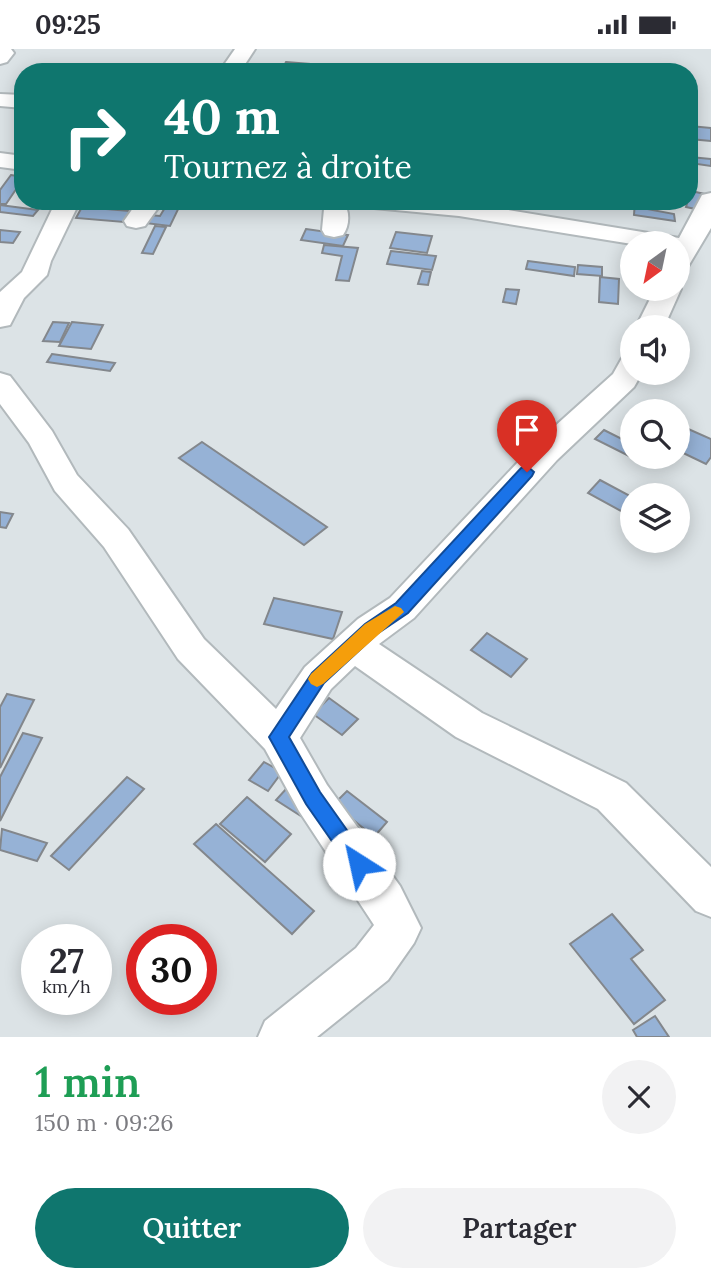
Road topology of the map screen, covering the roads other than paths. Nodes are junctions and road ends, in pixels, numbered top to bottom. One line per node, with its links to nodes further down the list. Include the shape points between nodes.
1 (711, 200): 8 (street)
2 (64, 210): 10 (street, via 34,275 12,294)
3 (145, 210): 6 (street)
4 (336, 210): 7 (street)
5 (464, 210): 9 (street)
6 (136, 222)
7 (334, 230)
8 (690, 233)
9 (620, 239)
10 (0, 319)
11 (0, 383): 14 (street, via 41,438 66,483 116,538 191,649)
12 (620, 384): 13 (street, via 546,452 402,608)
13 (355, 644): 14 (street, via 318,678); 15 (street, via 374,662 469,725 612,796)
14 (279, 737): 16 (street, via 313,798 399,928 372,964)
15 (711, 896)
16 (281, 1037)

